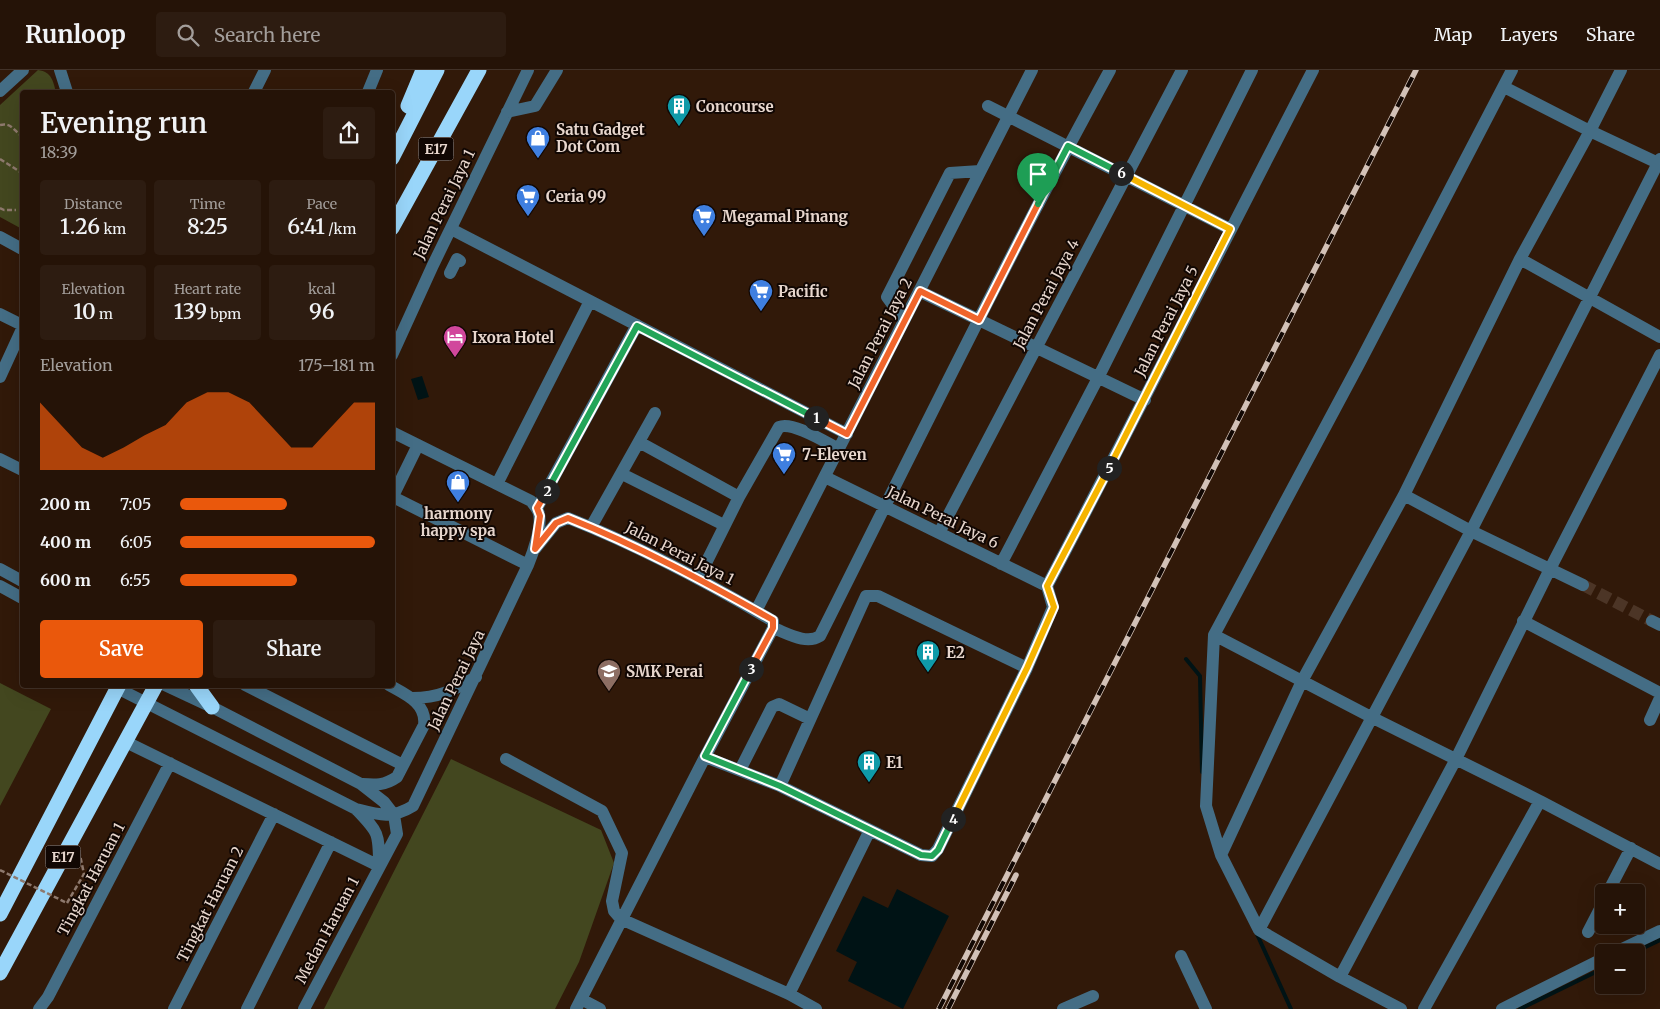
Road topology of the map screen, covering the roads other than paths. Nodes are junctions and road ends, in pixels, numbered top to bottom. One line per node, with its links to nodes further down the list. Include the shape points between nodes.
1 (23, 70): 21 (street)
2 (60, 70): 18 (street)
3 (265, 70): 19 (street)
4 (377, 70): 20 (street)
5 (424, 70): 26 (highway)
6 (437, 70): 28 (highway, E17)
7 (479, 70): 33 (highway, E17)
8 (528, 70): 23 (street, Jalan Perai Jaya 1)
9 (557, 70): 23 (street, via 536,106)
10 (1032, 70): 24 (street, Jalan Perai Jaya 2)
11 (1110, 70): 27 (street)
12 (1182, 70): 31 (street, Jalan Perai Jaya 4)
13 (1252, 70): 32 (street)
14 (1313, 70): 35 (street, Jalan Perai Jaya 5)
15 (1512, 70): 17 (street)
16 (1621, 70): 25 (street)
17 (1504, 87): 25 (street); 92 (street)
18 (66, 90)
19 (255, 90)
20 (369, 90)
21 (0, 92)
22 (988, 106): 24 (street)
23 (507, 112): 34 (street, Jalan Perai Jaya 1)
24 (1009, 116): 27 (street); 30 (street, Jalan Perai Jaya 2)
25 (1590, 131): 29 (street); 38 (street)
26 (395, 138)
27 (1068, 146): 31 (street); 46 (street)
28 (395, 152)
29 (1659, 162): 42 (street)
30 (980, 172): 41 (street, Jalan Perai Jaya 2); 45 (street, via 950,173 941,190 887,297)
31 (1126, 176): 32 (street); 51 (street, Jalan Perai Jaya 4)
32 (1184, 205): 35 (street); 55 (street)
33 (395, 223)
34 (451, 229): 43 (street); 52 (street, Jalan Perai Jaya 1)
35 (1230, 229): 56 (street, Jalan Perai Jaya 5)
36 (0, 237): 37 (street)
37 (20, 248)
38 (1520, 260): 42 (street); 69 (street)
39 (460, 261): 40 (street, via 456,259)
40 (450, 273)
41 (920, 291): 45 (street, Jalan Perai Jaya 2); 46 (street)
42 (1589, 298): 50 (street); 76 (street)
43 (590, 301): 48 (street); 67 (street)
44 (0, 314): 47 (street)
45 (904, 320): 59 (street, Jalan Perai Jaya 2)
46 (979, 320): 51 (street); 72 (street)
47 (20, 324)
48 (637, 326): 59 (street); 73 (street)
49 (20, 333): 54 (street)
50 (1660, 337)
51 (1036, 348): 55 (street); 77 (street, Jalan Perai Jaya 4)
52 (395, 349)
53 (1660, 355): 82 (street)
54 (0, 377)
55 (1098, 378): 56 (street); 79 (street)
56 (1145, 400): 87 (street, Jalan Perai Jaya 5)
57 (655, 413): 60 (street)
58 (395, 434): 61 (street)
59 (847, 434): 62 (street, Jalan Perai Jaya 2)
60 (638, 442): 65 (street); 70 (street)
61 (418, 445): 67 (street); 68 (street)
62 (839, 449): 66 (street, Jalan Perai Jaya 2); 70 (street, via 784,424 779,427)
63 (0, 459): 64 (street)
64 (20, 469)
65 (622, 474): 74 (street); 75 (street)
66 (825, 477): 72 (street, Jalan Perai Jaya 6); 89 (street, Jalan Perai Jaya 2)
67 (497, 484): 73 (street, via 531,501)
68 (395, 493)
69 (1404, 495): 76 (street); 95 (street)
70 (739, 497): 74 (street)
71 (395, 498): 80 (street)
72 (885, 507): 77 (street, Jalan Perai Jaya 6); 91 (street, via 820,636 807,640)
73 (537, 508): 78 (street, via 540,516)
74 (724, 525): 83 (street)
75 (591, 527): 78 (street, Jalan Perai Jaya 1, via 568,518 556,523); 83 (street, Jalan Perai Jaya 1)
76 (1471, 531): 82 (street); 109 (street)
77 (939, 533): 79 (street, Jalan Perai Jaya 6)
78 (535, 549): 80 (street, Jalan Perai Jaya)
79 (1001, 564): 87 (street, Jalan Perai Jaya 6)
80 (528, 565): 94 (street, Jalan Perai Jaya)
81 (0, 569): 84 (street)
82 (1550, 569): 85 (street); 90 (street)
83 (698, 578): 89 (street, Jalan Perai Jaya 1)
84 (20, 580)
85 (1583, 585)
86 (0, 586): 88 (street)
87 (1047, 586): 93 (street, via 1054,607)
88 (20, 597)
89 (756, 611): 91 (street, Jalan Perai Jaya 1, via 773,620)
90 (1523, 622): 103 (street); 114 (street)
91 (773, 628): 112 (street)
92 (1214, 635): 95 (street); 129 (street, via 1206,806)
93 (1027, 668): 108 (street, via 878,596 866,596); 125 (street, via 938,850 932,856 921,855)
94 (476, 677): 104 (street, via 444,694); 121 (street, Jalan Perai Jaya)
95 (1302, 681): 109 (street); 129 (street)
96 (117, 688): 133 (highway, E17)
97 (122, 688): 106 (street)
98 (154, 688): 106 (highway, E17)
99 (171, 688): 107 (street)
100 (198, 688): 107 (highway)
101 (251, 688): 116 (street)
102 (394, 688): 104 (street)
103 (1660, 693)
104 (412, 698): 116 (street, via 425,718)
105 (1660, 698): 110 (street)
106 (147, 702): 111 (highway, E17); 122 (street)
107 (212, 707): 118 (street)
108 (810, 718): 117 (street, via 779,704 772,707); 119 (street)
109 (1373, 718): 114 (street); 136 (street)
110 (1650, 720)
111 (126, 742): 115 (street); 142 (highway, E17)
112 (705, 756): 117 (street); 135 (street)
113 (506, 759): 135 (street, via 602,811 622,853 612,902)
114 (1456, 759): 120 (street); 143 (street)
115 (170, 763): 123 (street); 147 (street, Tingkat Haruan 1)
116 (403, 765): 118 (street, via 397,777 380,786)
117 (740, 770): 119 (street)
118 (360, 784): 124 (street, via 384,802)
119 (780, 786): 125 (street)
120 (1540, 801): 128 (street); 156 (street)
121 (413, 806): 124 (street); 126 (street, Jalan Perai Jaya)
122 (356, 809): 124 (street, via 381,816); 131 (street, via 375,828)
123 (274, 814): 127 (street); 148 (street, Tingkat Haruan 2)
124 (394, 815): 126 (street)
125 (870, 830): 144 (street)
126 (397, 834): 131 (street, Medan Haruan 1)
127 (331, 842): 131 (street); 149 (street)
128 (1632, 848): 130 (street); 132 (street)
129 (1221, 855): 136 (street)
130 (1660, 864)
131 (379, 866): 150 (street, Medan Haruan 1)
132 (1612, 884)
133 (0, 914)
134 (1595, 918): 138 (street)
135 (621, 919): 144 (street); 146 (street)
136 (1260, 930): 143 (street)
137 (1660, 931): 139 (street)
138 (1588, 932)
139 (1633, 944)
140 (1181, 956): 154 (street)
141 (1595, 962): 157 (street)
142 (0, 973)
143 (1340, 978): 155 (street)
144 (789, 994): 152 (street)
145 (1093, 996): 153 (street)
146 (578, 1004): 151 (street)
147 (39, 1009)
148 (174, 1009)
149 (247, 1009)
150 (304, 1009)
151 (600, 1009)
152 (816, 1009)
153 (1063, 1009)
154 (1206, 1009)
155 (1401, 1009)
156 (1424, 1009)
157 (1502, 1009)

